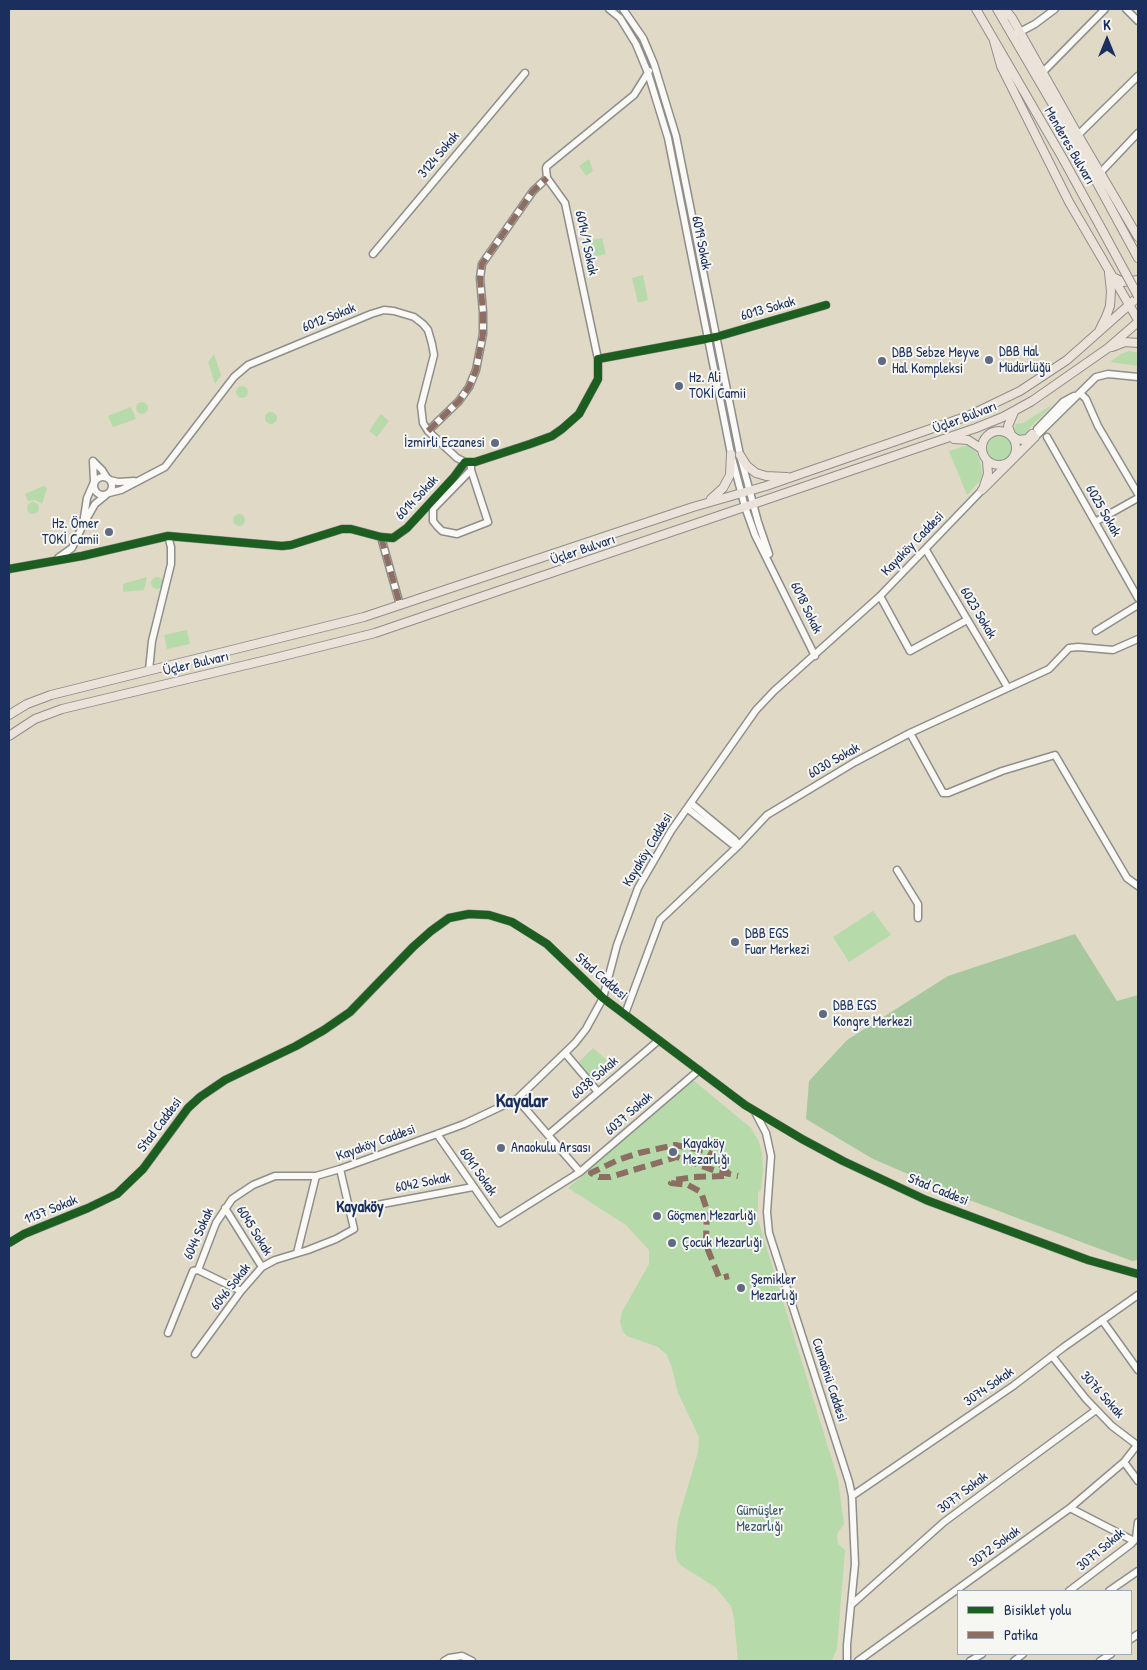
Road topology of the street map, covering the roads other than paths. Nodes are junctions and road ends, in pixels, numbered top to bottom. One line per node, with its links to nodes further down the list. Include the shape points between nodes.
1 (609, 9): 15 (street, 6019 Sokak, via 620,18 631,36)
2 (623, 9): 12 (street, 6019 Sokak, via 643,38)
3 (976, 9): 11 (main road, Menderes Bulvarı)
4 (997, 9): 10 (main road, Menderes Bulvarı)
5 (1005, 9): 10 (main road)
6 (1055, 9): 10 (street)
7 (1105, 9): 14 (street)
8 (1126, 9): 9 (street)
9 (1138, 21)
10 (1016, 34): 14 (main road); 25 (main road, Menderes Bulvarı)
11 (994, 41): 26 (main road, via 1017,101 1069,202); 28 (main road, Menderes Bulvarı, bridge)
12 (654, 64): 15 (street); 33 (street, 6019 Sokak, via 676,136)
13 (525, 73): 24 (street, 3124 Sokak)
14 (1042, 73): 18 (main road)
15 (648, 74): 20 (street, via 634,95 547,166); 34 (street, 6019 Sokak, via 668,138)
16 (1138, 76): 18 (street)
17 (1138, 134): 19 (street)
18 (1078, 135): 19 (main road)
19 (1101, 172): 21 (main road)
20 (547, 178): 37 (street, 6014/1 Sokak, via 565,203); 41 (street, via 533,191 482,264 483,334 476,370 459,401)
21 (1125, 215): 22 (main road); 23 (main road)
22 (1138, 224)
23 (1138, 237)
24 (373, 254)
25 (1138, 258)
26 (1108, 268): 27 (main road, via 1115,279 1122,282); 30 (main road); 32 (main road, via 1110,306)
27 (1138, 280)
28 (1138, 296): 30 (main road, Üçler Bulvarı)
29 (826, 305): 33 (street, 6013 Sokak)
30 (1130, 306): 31 (main road); 32 (main road, Üçler Bulvarı)
31 (1138, 321): 36 (main road, Üçler Bulvarı)
32 (1097, 335): 52 (main road, Üçler Bulvarı, via 1067,360 998,402 968,416)
33 (716, 337): 34 (street); 48 (street, 6019 Sokak)
34 (707, 339): 37 (street); 47 (street, 6019 Sokak)
35 (1138, 343): 36 (main road, via 1125,342)
36 (1108, 348): 40 (main road, Üçler Bulvarı)
37 (598, 360): 51 (street, via 598,379 579,414 562,429 540,441)
38 (1138, 377): 39 (street, via 1100,375)
39 (1080, 393): 42 (street, via 1063,402); 59 (street)
40 (1015, 411): 43 (main road, via 1008,426); 45 (main road, Üçler Bulvarı)
41 (428, 431): 51 (street); 54 (street, 6012 Sokak, via 421,406 434,355 428,330 414,317 384,310 248,364 234,377 170,462)
42 (1033, 436): 43 (main road, via 1023,440); 50 (main road)
43 (1013, 437): 46 (main road, via 1003,431 991,433 983,441); 50 (main road, via 1017,449)
44 (1047, 437): 62 (street, 6025 Sokak)
45 (947, 439): 46 (main road, via 968,440); 60 (main road, Üçler Bulvarı)
46 (982, 449): 49 (main road)
47 (731, 454): 57 (street, 6019 Sokak); 61 (main road, via 731,471 723,488 713,498)
48 (740, 455): 52 (main road, via 756,473 775,477); 57 (street, 6019 Sokak)
49 (987, 461): 50 (main road, via 997,466); 56 (main road, via 987,479)
50 (1011, 461): 56 (main road)
51 (469, 465): 51 (street, via 488,522 457,534 442,531 433,521 433,509); 65 (street, 6014 Sokak, via 407,528 393,538)
52 (801, 474): 57 (main road, Üçler Bulvarı)
53 (108, 479): 54 (street, 6012 Sokak); 55 (street, 6012 Sokak, via 101,477); 55 (street, via 93,461); 58 (street, via 112,488)
54 (136, 481): 58 (street, 6012 Sokak)
55 (94, 482): 58 (street, via 97,493); 63 (street, 6012 Sokak, via 87,498)
56 (982, 490): 66 (street, Kayaköy Caddesi)
57 (745, 492): 60 (street, 6018 Sokak); 61 (main road, Üçler Bulvarı)
58 (107, 494): 63 (street, 6012 Sokak, via 95,504)
59 (1138, 496): 62 (street)
60 (749, 506): 78 (street, 6018 Sokak, via 755,535); 83 (main road, Üçler Bulvarı, via 375,633 62,709)
61 (694, 508): 73 (main road, Üçler Bulvarı)
62 (1095, 522): 72 (street, 6025 Sokak)
63 (83, 525): 67 (street, 6012 Sokak, via 67,554)
64 (168, 536): 65 (street, via 282,546 342,529); 67 (street); 79 (street, via 171,564 153,638)
65 (381, 537): 73 (street)
66 (926, 550): 71 (street, Kayaköy Caddesi); 75 (street, 6023 Sokak)
67 (50, 562): 68 (street)
68 (20, 568): 69 (street); 70 (street)
69 (9, 570)
70 (9, 574)
71 (880, 596): 75 (street, via 910,651); 78 (street, Kayaköy Caddesi)
72 (1138, 598)
73 (400, 605): 79 (main road, Üçler Bulvarı, via 364,617)
74 (1138, 605): 76 (street)
75 (967, 620): 80 (street, 6023 Sokak)
76 (1096, 632)
77 (1138, 639): 80 (street, 6030 Sokak, via 1113,650 1069,648 1049,669)
78 (815, 656): 84 (street, Kayaköy Caddesi, via 756,710)
79 (149, 670): 81 (main road, Üçler Bulvarı, via 43,697)
80 (1008, 688): 82 (street, 6030 Sokak)
81 (9, 715)
82 (910, 733): 85 (street, 6030 Sokak, via 773,811); 87 (street, via 943,793 1055,756 1127,878)
83 (9, 736)
84 (690, 806): 85 (street); 89 (street, Kayaköy Caddesi, via 671,831 638,888 617,945)
85 (739, 845): 90 (street, 6030 Sokak, via 660,920)
86 (897, 870): 88 (street, via 918,904)
87 (1138, 886)
88 (918, 918)
89 (603, 998): 90 (street, Stad Caddesi); 92 (street, Kayaköy Caddesi, via 586,1029); 103 (street, Stad Caddesi, via 547,944 512,922 488,915 449,918 413,947 350,1012 296,1046 225,1080 194,1102 143,1169 123,1189)
90 (626, 1014): 91 (street, Stad Caddesi)
91 (659, 1040): 93 (street, Stad Caddesi); 94 (street, 6038 Sokak)
92 (565, 1053): 94 (street); 95 (street, Kayaköy Caddesi)
93 (699, 1070): 96 (street, Stad Caddesi); 100 (street, 6037 Sokak)
94 (598, 1092): 98 (street, 6038 Sokak)
95 (517, 1099): 97 (street, Kayaköy Caddesi); 98 (street)
96 (754, 1111): 111 (street, Stad Caddesi, via 842,1161 926,1200 1088,1260); 123 (street, Cumaönü Caddesi, via 762,1123 770,1150 769,1234)
97 (437, 1134): 99 (street, Kayaköy Caddesi); 102 (street, 6041 Sokak)
98 (548, 1135): 100 (street)
99 (340, 1170): 101 (street, Kayaköy Caddesi); 105 (street)
100 (580, 1172): 106 (street, 6037 Sokak)
101 (316, 1176): 104 (street, 6044 Sokak, via 275,1176 263,1180 242,1191); 108 (street)
102 (473, 1187): 105 (street, 6042 Sokak); 106 (street, 6041 Sokak)
103 (103, 1202): 107 (street, 1137 Sokak, via 46,1224)
104 (225, 1208): 109 (street, 6045 Sokak); 110 (street, 6044 Sokak)
105 (350, 1210): 108 (street, 6046 Sokak, via 354,1229)
106 (499, 1224)
107 (9, 1243)
108 (297, 1253): 109 (street, 6046 Sokak)
109 (262, 1267): 112 (street, 6046 Sokak)
110 (198, 1270): 112 (street); 115 (street, 6044 Sokak, via 193,1270)
111 (1138, 1274)
112 (241, 1291): 116 (street, 6046 Sokak)
113 (1138, 1295): 114 (street, 3074 Sokak)
114 (1102, 1320): 117 (street, 3074 Sokak); 118 (street)
115 (168, 1333)
116 (195, 1354)
117 (1052, 1356): 119 (street, 3076 Sokak); 123 (street, 3074 Sokak)
118 (1138, 1370)
119 (1096, 1410): 120 (street, 3076 Sokak); 130 (street, 3077 Sokak, via 944,1522)
120 (1138, 1445): 121 (street, 3072 Sokak)
121 (1124, 1462): 122 (street); 124 (street, 3072 Sokak)
122 (1138, 1480)
123 (852, 1496): 130 (street, Cumaönü Caddesi, via 855,1564)
124 (1070, 1508): 126 (street); 134 (street, 3072 Sokak)
125 (1138, 1522): 126 (street, 3079 Sokak)
126 (1134, 1541): 128 (street, 3079 Sokak)
127 (1138, 1571): 129 (street)
128 (1070, 1590)
129 (1110, 1590)
130 (851, 1604): 133 (street, Cumaönü Caddesi)
131 (444, 1661): 132 (street, via 462,1656)
132 (472, 1661)
133 (847, 1661)
134 (858, 1661)

